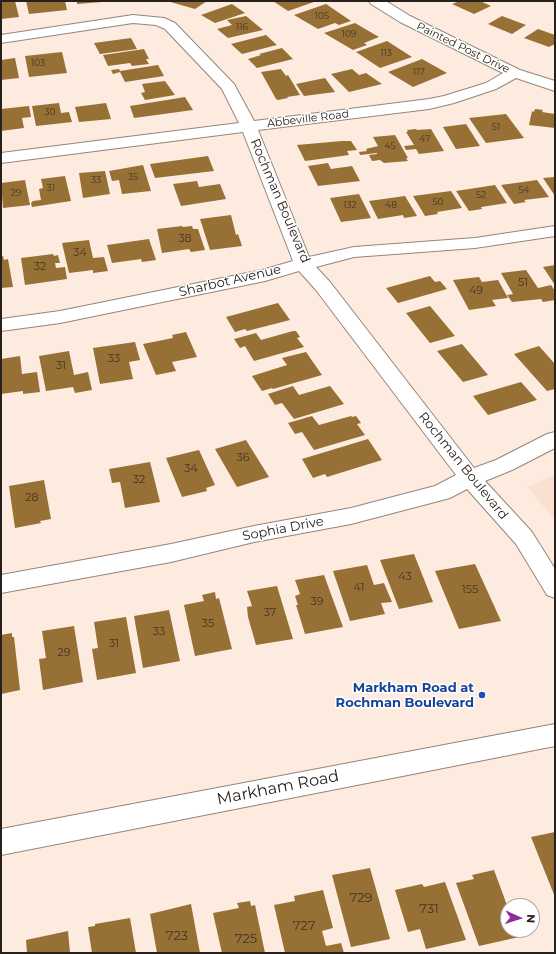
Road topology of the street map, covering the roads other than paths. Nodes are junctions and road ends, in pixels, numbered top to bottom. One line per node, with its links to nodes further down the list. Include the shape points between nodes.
1 (376, 1): 3 (street, Painted Post Drive, via 405,19)
2 (1, 39): 5 (street, Rochman Boulevard, via 133,19 159,22 170,26 223,79)
3 (515, 73): 4 (street, Painted Post Drive); 5 (street, Abbeville Road, via 499,83 448,100)
4 (555, 86)
5 (249, 127): 6 (street, Abbeville Road); 8 (street, Rochman Boulevard)
6 (1, 158)
7 (555, 231): 8 (street, Sharbot Avenue, via 475,243 354,252)
8 (303, 264): 9 (street, Sharbot Avenue, via 265,275 83,313); 11 (street, Rochman Boulevard, via 323,286)
9 (1, 325)
10 (555, 439): 11 (street, Sophia Drive, via 504,465)
11 (470, 478): 12 (street, Sophia Drive, via 442,492 351,516); 13 (street, Rochman Boulevard, via 524,538)
12 (1, 584)
13 (555, 589)
14 (555, 735): 15 (street, Markham Road)
15 (1, 842)

